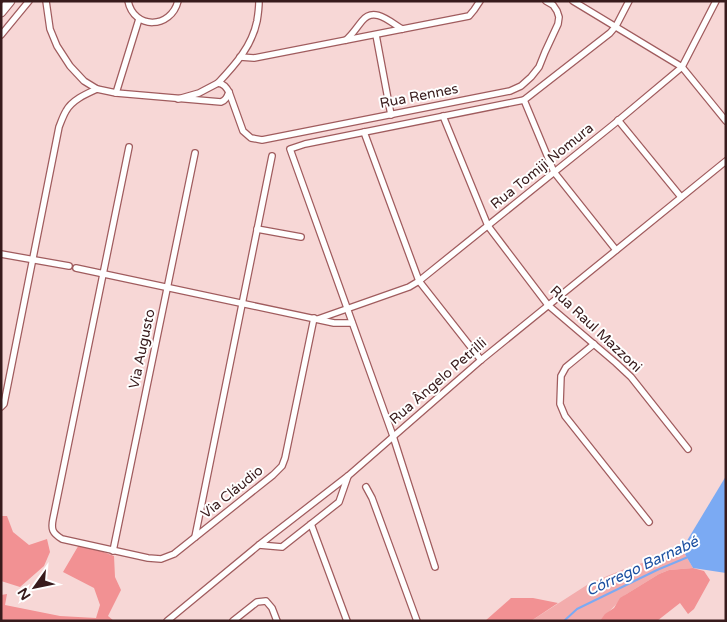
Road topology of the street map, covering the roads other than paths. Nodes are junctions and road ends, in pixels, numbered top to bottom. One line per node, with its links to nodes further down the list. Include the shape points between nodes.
1 (10, 1): 12 (main road)
2 (29, 1): 17 (street)
3 (46, 1): 23 (street, via 50,29 57,46 70,66)
4 (128, 1): 13 (street, via 132,13)
5 (178, 1): 13 (street, via 174,12 166,19 156,23)
6 (259, 1): 19 (street, via 256,23)
7 (480, 1): 15 (street, via 468,16)
8 (546, 1): 31 (street, Rua Rennes, via 557,11 558,24 539,67 521,86 510,91)
9 (574, 1): 14 (street)
10 (629, 1): 14 (street)
11 (716, 1): 20 (street, Rua Tomiji Nomura)
12 (1, 12)
13 (139, 19): 25 (street)
14 (616, 26): 20 (street); 27 (street)
15 (402, 29): 16 (street); 18 (street, via 371,14)
16 (376, 34): 18 (street); 31 (street)
17 (1, 35)
18 (346, 40): 19 (street)
19 (240, 58): 21 (street)
20 (682, 67): 33 (street, Rua Tomiji Nomura); 34 (street)
21 (218, 83): 22 (street); 24 (street)
22 (207, 88): 26 (street); 28 (street, via 206,95)
23 (97, 90): 25 (street); 47 (street, via 74,102 66,110 59,127)
24 (229, 92): 29 (street); 30 (street, Rua Rennes)
25 (116, 93): 26 (street)
26 (178, 99): 28 (street)
27 (524, 100): 32 (street); 40 (street)
28 (211, 102): 29 (street)
29 (221, 102): 30 (street, Rua Rennes)
30 (236, 113): 31 (street, Rua Rennes, via 243,131 251,138 262,140)
31 (391, 114)
32 (443, 116): 35 (street); 42 (street, Rua Raul Mazzoni)
33 (618, 120): 40 (street, Rua Tomiji Nomura); 41 (street)
34 (726, 121)
35 (364, 132): 51 (street); 55 (street, via 290,149)
36 (129, 147): 50 (street)
37 (195, 153): 52 (street, Via Augusto)
38 (272, 156): 43 (street)
39 (726, 161): 41 (street, Rua Ângelo Petrilli)
40 (554, 172): 42 (street, Rua Tomiji Nomura); 45 (street)
41 (681, 198): 45 (street, Rua Ângelo Petrilli)
42 (488, 226): 51 (street, Rua Tomiji Nomura); 54 (street, Rua Raul Mazzoni)
43 (257, 229): 44 (street); 53 (street)
44 (301, 237)
45 (616, 250): 54 (street, Rua Ângelo Petrilli)
46 (1, 254): 47 (street)
47 (32, 260): 48 (street); 60 (street)
48 (69, 266)
49 (76, 268): 50 (street)
50 (103, 274): 52 (street); 69 (street, Via Cláudio, via 52,527 55,535 62,539)
51 (420, 281): 55 (street, Rua Tomiji Nomura); 59 (street)
52 (167, 288): 53 (street); 69 (street, Via Augusto)
53 (242, 304): 56 (street); 67 (street)
54 (548, 305): 58 (street, Rua Raul Mazzoni); 59 (street, Rua Ângelo Petrilli)
55 (347, 309): 56 (street, Rua Tomiji Nomura); 57 (street)
56 (316, 319): 57 (street); 67 (street, Via Cláudio, via 282,466)
57 (352, 323): 61 (street)
58 (594, 344): 62 (street, Rua Raul Mazzoni, via 631,377); 65 (street, via 566,367 561,376 560,404 565,416)
59 (481, 360): 61 (street, Rua Ângelo Petrilli)
60 (1, 407)
61 (393, 436): 63 (street, Rua Ângelo Petrilli); 70 (street)
62 (688, 449)
63 (348, 476): 66 (street, via 339,502); 68 (street, Rua Ângelo Petrilli)
64 (366, 487): 75 (street)
65 (649, 522)
66 (311, 524): 68 (street, via 282,547); 74 (street)
67 (195, 537): 69 (street, Via Cláudio, via 174,554 160,559)
68 (259, 545): 71 (street, Rua Ângelo Petrilli)
69 (113, 550)
70 (435, 567)
71 (167, 621)
72 (233, 621): 73 (street, via 257,602 266,601)
73 (277, 621)
74 (347, 621)
75 (417, 621)

